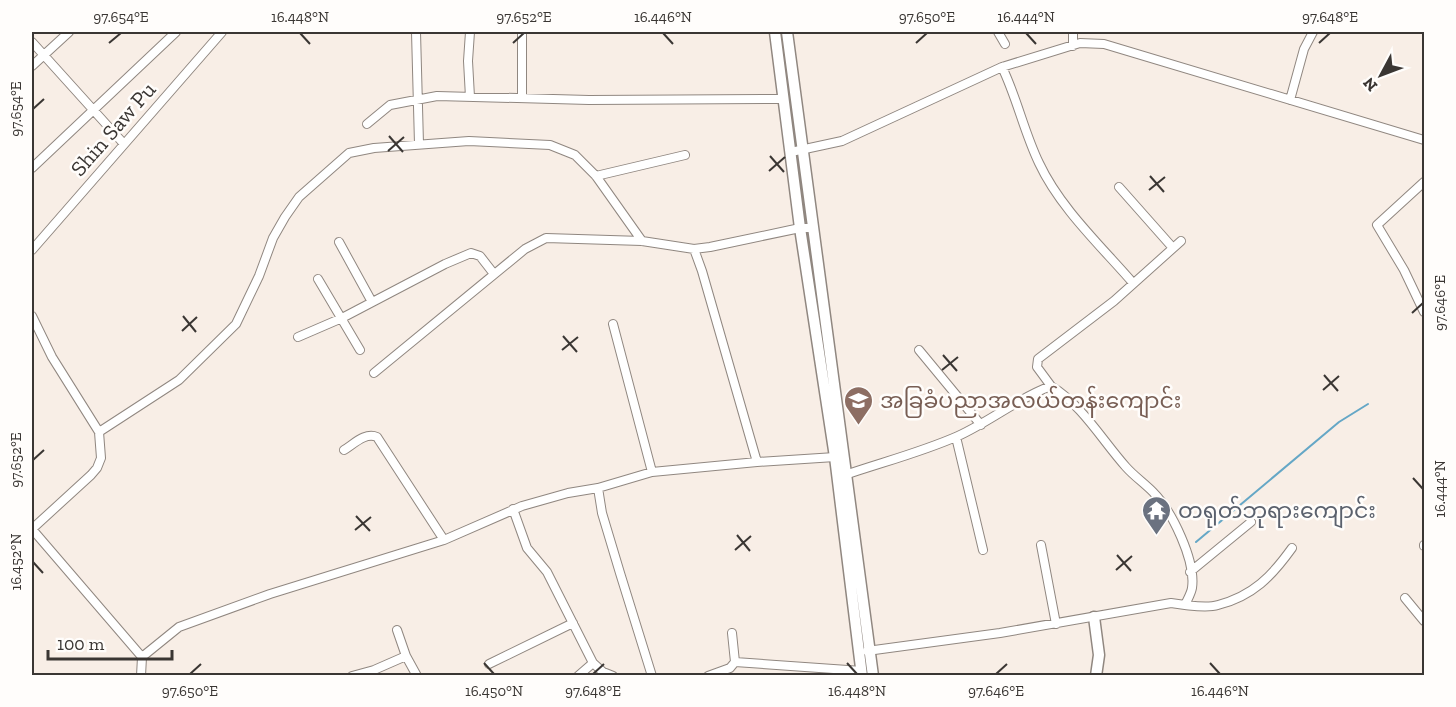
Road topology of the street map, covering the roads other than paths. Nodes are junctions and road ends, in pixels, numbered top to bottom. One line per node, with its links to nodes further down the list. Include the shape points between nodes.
1 (69, 32): 15 (street)
2 (176, 32): 23 (street)
3 (222, 32): 26 (street, Shin Saw Pu)
4 (416, 32): 20 (street)
5 (470, 32): 18 (street)
6 (522, 32): 19 (street)
7 (775, 32): 21 (main road)
8 (787, 32): 28 (main road)
9 (998, 32): 13 (street)
10 (1073, 32): 14 (street)
11 (1313, 32): 22 (street, via 1304,49)
12 (32, 42): 15 (street)
13 (1005, 44)
14 (1073, 46): 17 (street); 22 (street, via 1104,44)
15 (43, 55): 16 (street); 23 (street)
16 (32, 66)
17 (1002, 67): 28 (street, via 842,141); 44 (street, via 1027,135 1060,198)
18 (470, 97): 19 (street); 20 (street)
19 (522, 98): 21 (street)
20 (418, 99): 24 (street, via 390,105); 27 (street)
21 (784, 99): 28 (main road)
22 (1290, 100): 25 (street)
23 (94, 110): 26 (street); 30 (street)
24 (367, 124)
25 (1425, 140)
26 (124, 144): 41 (street, Shin Saw Pu)
27 (419, 144): 31 (street, via 469,141 550,145 575,155); 56 (street, via 374,148 342,157 299,197 285,217 236,324 179,380)
28 (796, 151): 34 (main road); 35 (main road)
29 (685, 155): 31 (street)
30 (32, 168)
31 (596, 176): 36 (street)
32 (1425, 182): 46 (street, via 1377,225)
33 (1119, 187): 39 (street)
34 (800, 228): 35 (street); 40 (street); 59 (main road)
35 (813, 228): 62 (main road)
36 (642, 241): 40 (street); 42 (street, via 546,238)
37 (1181, 241): 39 (street)
38 (339, 242): 45 (street)
39 (1173, 248): 44 (street)
40 (694, 249): 60 (street)
41 (32, 250)
42 (494, 274): 45 (street, via 480,256 471,253); 53 (street)
43 (318, 279): 48 (street)
44 (1133, 284): 54 (street, via 1038,359 1037,366)
45 (372, 302): 48 (street)
46 (1425, 312)
47 (32, 316): 56 (street, via 52,357)
48 (342, 318): 50 (street); 51 (street)
49 (613, 324): 61 (street)
50 (298, 337)
51 (360, 350)
52 (919, 350): 55 (street)
53 (374, 373)
54 (1051, 386): 55 (street); 71 (street, via 1074,405 1159,499 1181,537)
55 (981, 425): 57 (street)
56 (99, 432): 66 (street, via 97,468)
57 (956, 437): 62 (street); 70 (street)
58 (344, 450): 67 (street, via 366,436 377,437)
59 (835, 457): 60 (street); 80 (main road)
60 (757, 462): 61 (street)
61 (652, 472): 63 (street)
62 (845, 475): 80 (main road)
63 (598, 488): 64 (street); 92 (street, via 602,513)
64 (513, 509): 67 (street); 76 (street, via 527,548 547,572)
65 (1251, 522): 71 (street)
66 (32, 529): 82 (street)
67 (444, 540): 82 (street, via 179,627)
68 (1041, 545): 77 (street)
69 (1292, 548): 73 (street, via 1273,574 1247,593 1216,606)
70 (983, 550)
71 (1190, 572): 73 (street, via 1192,588)
72 (1405, 598): 75 (street)
73 (1185, 605): 74 (street, via 1171,603)
74 (1094, 617): 77 (street); 95 (main road, via 1099,655)
75 (1425, 621)
76 (573, 623): 84 (street); 85 (street)
77 (1056, 624): 80 (street)
78 (397, 630): 81 (street)
79 (732, 633): 83 (street)
80 (865, 652): 86 (main road); 94 (main road)
81 (406, 656): 88 (street); 89 (street)
82 (142, 657): 87 (street)
83 (735, 662): 86 (street); 93 (street, via 730,668)
84 (593, 663): 90 (street); 91 (street)
85 (489, 664)
86 (862, 673)
87 (141, 675)
88 (352, 675)
89 (417, 675)
90 (578, 675)
91 (613, 675)
92 (652, 675)
93 (708, 675)
94 (873, 675)
95 (1096, 675)

